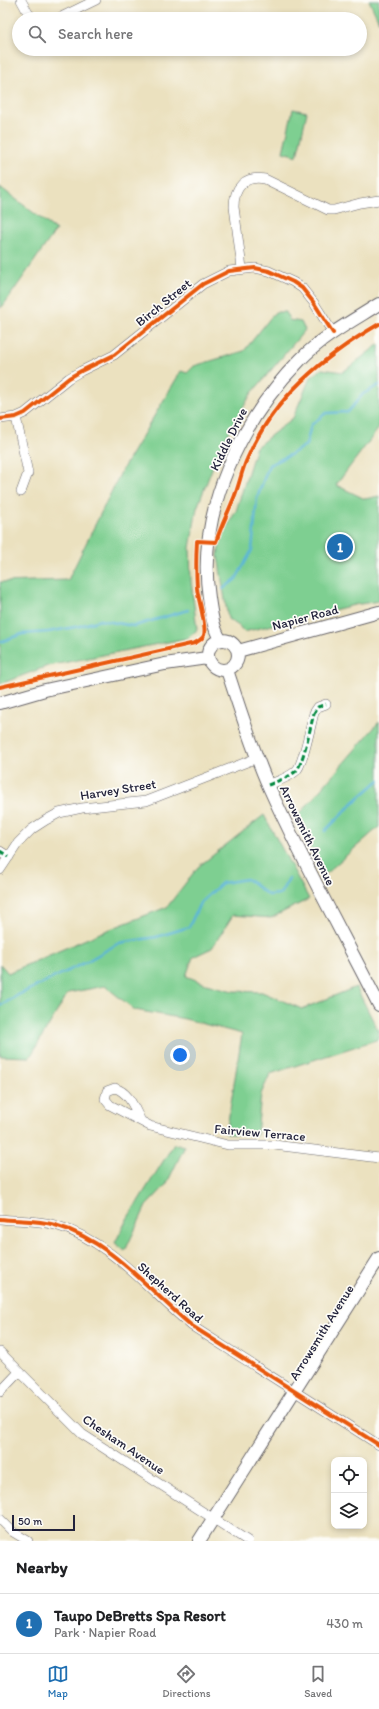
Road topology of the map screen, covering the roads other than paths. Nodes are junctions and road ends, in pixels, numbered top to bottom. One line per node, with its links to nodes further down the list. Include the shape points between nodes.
1 (21, 0): 3 (street)
2 (96, 0): 4 (street)
3 (27, 12)
4 (71, 12)
5 (379, 200): 6 (street, via 328,210 265,179 246,180 234,197)
6 (242, 268): 8 (street, Birch Street, via 269,271 302,288); 9 (street, Birch Street, via 229,271 203,284 114,355 81,371)
7 (379, 304): 8 (street, Kiddle Drive)
8 (333, 333): 13 (street, Kiddle Drive, via 301,359 268,395 242,440 213,508 208,533 206,576 210,608)
9 (16, 417): 10 (street, Birch Street); 11 (street, via 28,473)
10 (0, 419)
11 (21, 492)
12 (379, 612): 14 (street, Napier Road)
13 (220, 639): 14 (street, via 231,641); 15 (street, via 210,646)
14 (238, 651): 16 (street, via 235,664)
15 (207, 658): 16 (street, via 217,669); 17 (street, via 149,667 45,690)
16 (227, 670): 19 (street, Arrowsmith Avenue)
17 (0, 703)
18 (326, 704): 20 (street, via 318,707 314,713 302,763 297,770)
19 (257, 758): 20 (street, Arrowsmith Avenue); 22 (street, Harvey Street, via 146,801 60,813 32,829)
20 (268, 785): 24 (street, Arrowsmith Avenue, via 292,838)
21 (0, 851): 22 (street)
22 (9, 857): 23 (street, Harvey Street)
23 (0, 870)
24 (379, 1005)
25 (141, 1121): 26 (street, Fairview Terrace, via 150,1126 228,1145 274,1145)
26 (379, 1158)
27 (0, 1219): 32 (street, Shepherd Road, via 54,1224 84,1237 133,1271 192,1326)
28 (379, 1258): 32 (street, Arrowsmith Avenue)
29 (0, 1352): 30 (street, Chesham Avenue)
30 (19, 1372): 31 (street); 34 (street, Chesham Avenue, via 82,1434)
31 (0, 1392)
32 (295, 1392): 33 (street, Shepherd Road); 34 (street, Arrowsmith Avenue)
33 (379, 1445)
34 (213, 1518): 37 (street, Arrowsmith Avenue); 38 (street, Chesham Avenue)
35 (0, 1519): 36 (street, via 13,1532)
36 (28, 1541)
37 (199, 1541)
38 (248, 1541)

